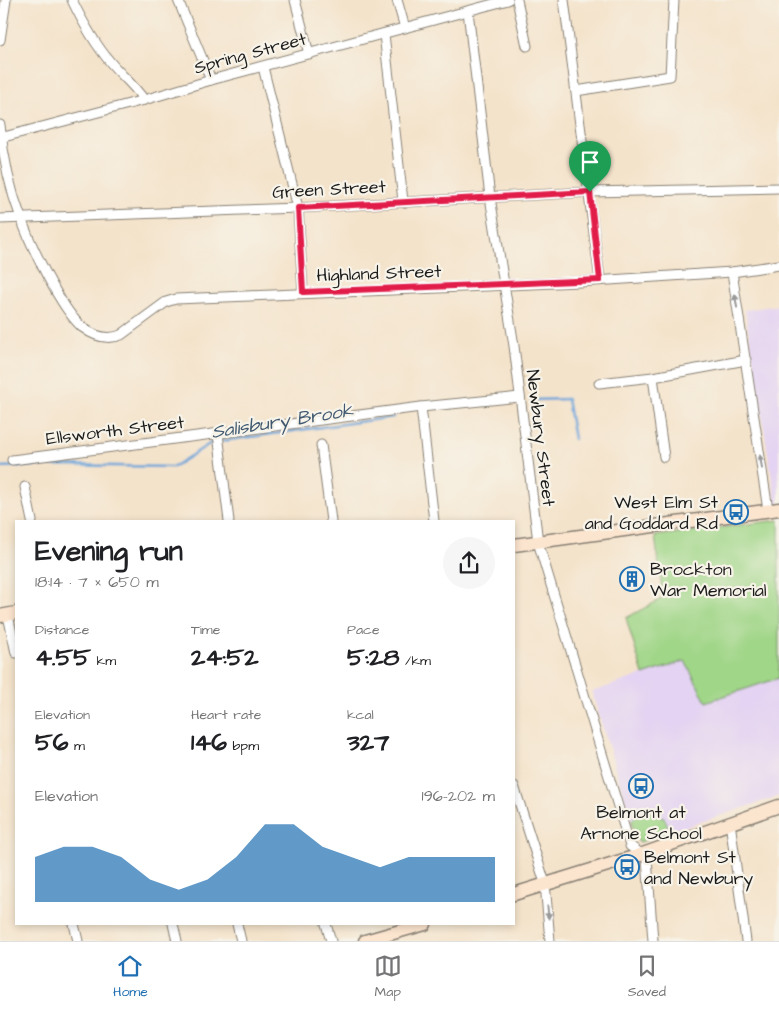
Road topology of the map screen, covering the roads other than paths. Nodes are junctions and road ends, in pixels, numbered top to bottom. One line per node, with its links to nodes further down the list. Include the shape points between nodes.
1 (6, 0): 13 (street)
2 (72, 0): 19 (street, via 91,37)
3 (178, 0): 17 (street)
4 (296, 0): 15 (street)
5 (397, 0): 11 (street)
6 (508, 0): 10 (street, Spring Street)
7 (517, 0): 14 (street)
8 (564, 0): 18 (street)
9 (674, 0): 18 (street, via 670,76)
10 (473, 6): 11 (street, Spring Street); 24 (street, Newbury Street)
11 (405, 28): 12 (street, Spring Street)
12 (384, 34): 15 (street, Spring Street); 25 (street)
13 (0, 40)
14 (527, 46)
15 (309, 54): 16 (street, Spring Street)
16 (262, 67): 17 (street, Spring Street); 26 (street)
17 (211, 80): 19 (street, Spring Street)
18 (576, 91): 23 (street)
19 (144, 100): 21 (street, Spring Street)
20 (0, 125): 21 (street, Highland Street)
21 (1, 138): 27 (street, Highland Street)
22 (779, 188): 23 (street, Green Street)
23 (590, 192): 24 (street, Green Street); 31 (street)
24 (490, 197): 25 (street, Green Street); 32 (street, Newbury Street)
25 (402, 201): 26 (street, Green Street)
26 (298, 208): 27 (street, Green Street); 33 (street)
27 (21, 218): 28 (street, Green Street); 33 (street, Highland Street, via 65,305 81,326 97,336 121,336 166,302 176,299)
28 (0, 219)
29 (779, 265): 30 (street, Highland Street)
30 (732, 272): 31 (street, Highland Street); 34 (street, one-way to 30)
31 (600, 280): 32 (street, Highland Street)
32 (504, 284): 33 (street, Highland Street); 37 (street, Newbury Street)
33 (303, 292)
34 (746, 360): 35 (street); 44 (street, one-way to 34)
35 (653, 377): 36 (street); 41 (street)
36 (599, 383)
37 (520, 397): 38 (street, Ellsworth Street); 49 (street, Newbury Street)
38 (421, 407): 39 (street, Ellsworth Street); 48 (street)
39 (219, 439): 42 (street, Ellsworth Street, via 144,441); 46 (street)
40 (321, 445): 47 (street)
41 (664, 458)
42 (12, 460)
43 (25, 487): 45 (street)
44 (774, 510): 49 (main road)
45 (32, 520)
46 (229, 520)
47 (332, 520)
48 (434, 520)
49 (538, 542): 50 (main road); 56 (street, Newbury Street, via 630,846)
50 (515, 545)
51 (8, 615): 52 (street)
52 (15, 648)
53 (515, 789): 57 (street)
54 (779, 806): 55 (main road)
55 (730, 822): 56 (main road); 71 (street)
56 (640, 854): 57 (main road); 70 (street, Newbury Street, via 647,858)
57 (545, 883): 58 (main road); 69 (street, one-way to 69)
58 (515, 894)
59 (74, 925): 64 (street)
60 (173, 925): 65 (street)
61 (237, 925): 66 (street)
62 (326, 925): 67 (street)
63 (418, 925): 68 (main road)
64 (78, 941)
65 (177, 941)
66 (241, 941)
67 (331, 941)
68 (365, 941)
69 (550, 941)
70 (653, 941)
71 (746, 941)

